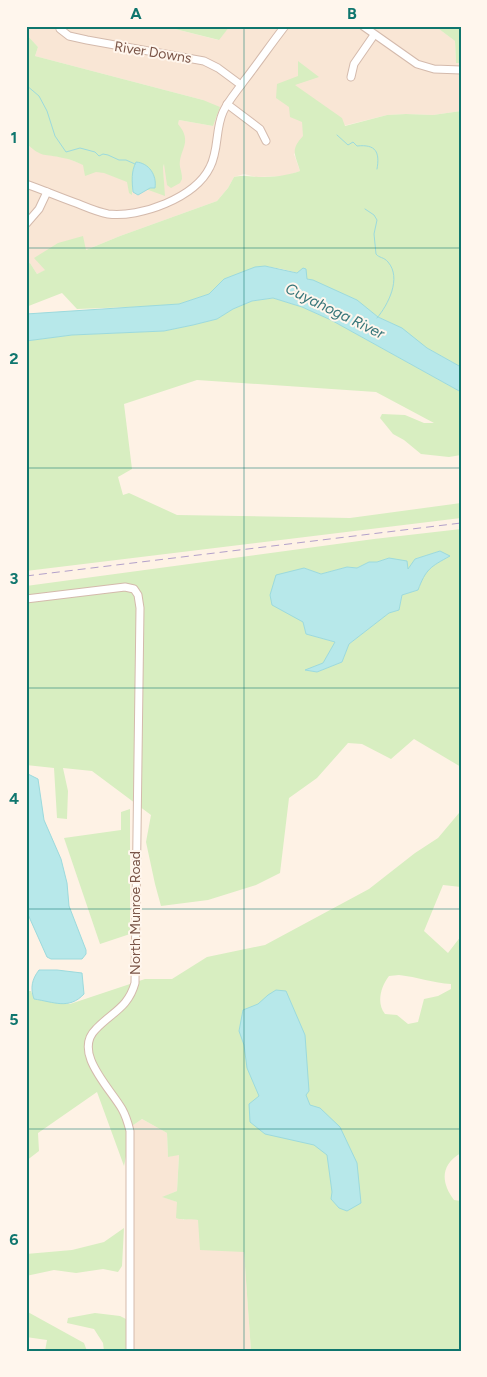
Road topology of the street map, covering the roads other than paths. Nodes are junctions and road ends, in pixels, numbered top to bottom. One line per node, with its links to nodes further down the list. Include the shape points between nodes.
1 (285, 26): 7 (street)
2 (363, 26): 4 (street)
3 (60, 29): 7 (street, River Downs, via 69,36 87,40 204,61)
4 (374, 34): 5 (street, via 417,64 434,69); 6 (street, via 354,64)
5 (461, 70)
6 (351, 77)
7 (241, 85): 8 (street)
8 (227, 104): 9 (street, via 260,129); 11 (street, via 220,120 216,154 210,169 195,188 179,198 128,214 110,214)
9 (266, 141)
10 (26, 184): 11 (street)
11 (47, 192): 12 (street, via 39,209)
12 (26, 224)
13 (26, 599): 14 (street, North Munroe Road, via 125,588 134,589 140,608 135,983 122,1008 91,1035 88,1047 91,1061 122,1108 130,1131)
14 (130, 1351)

